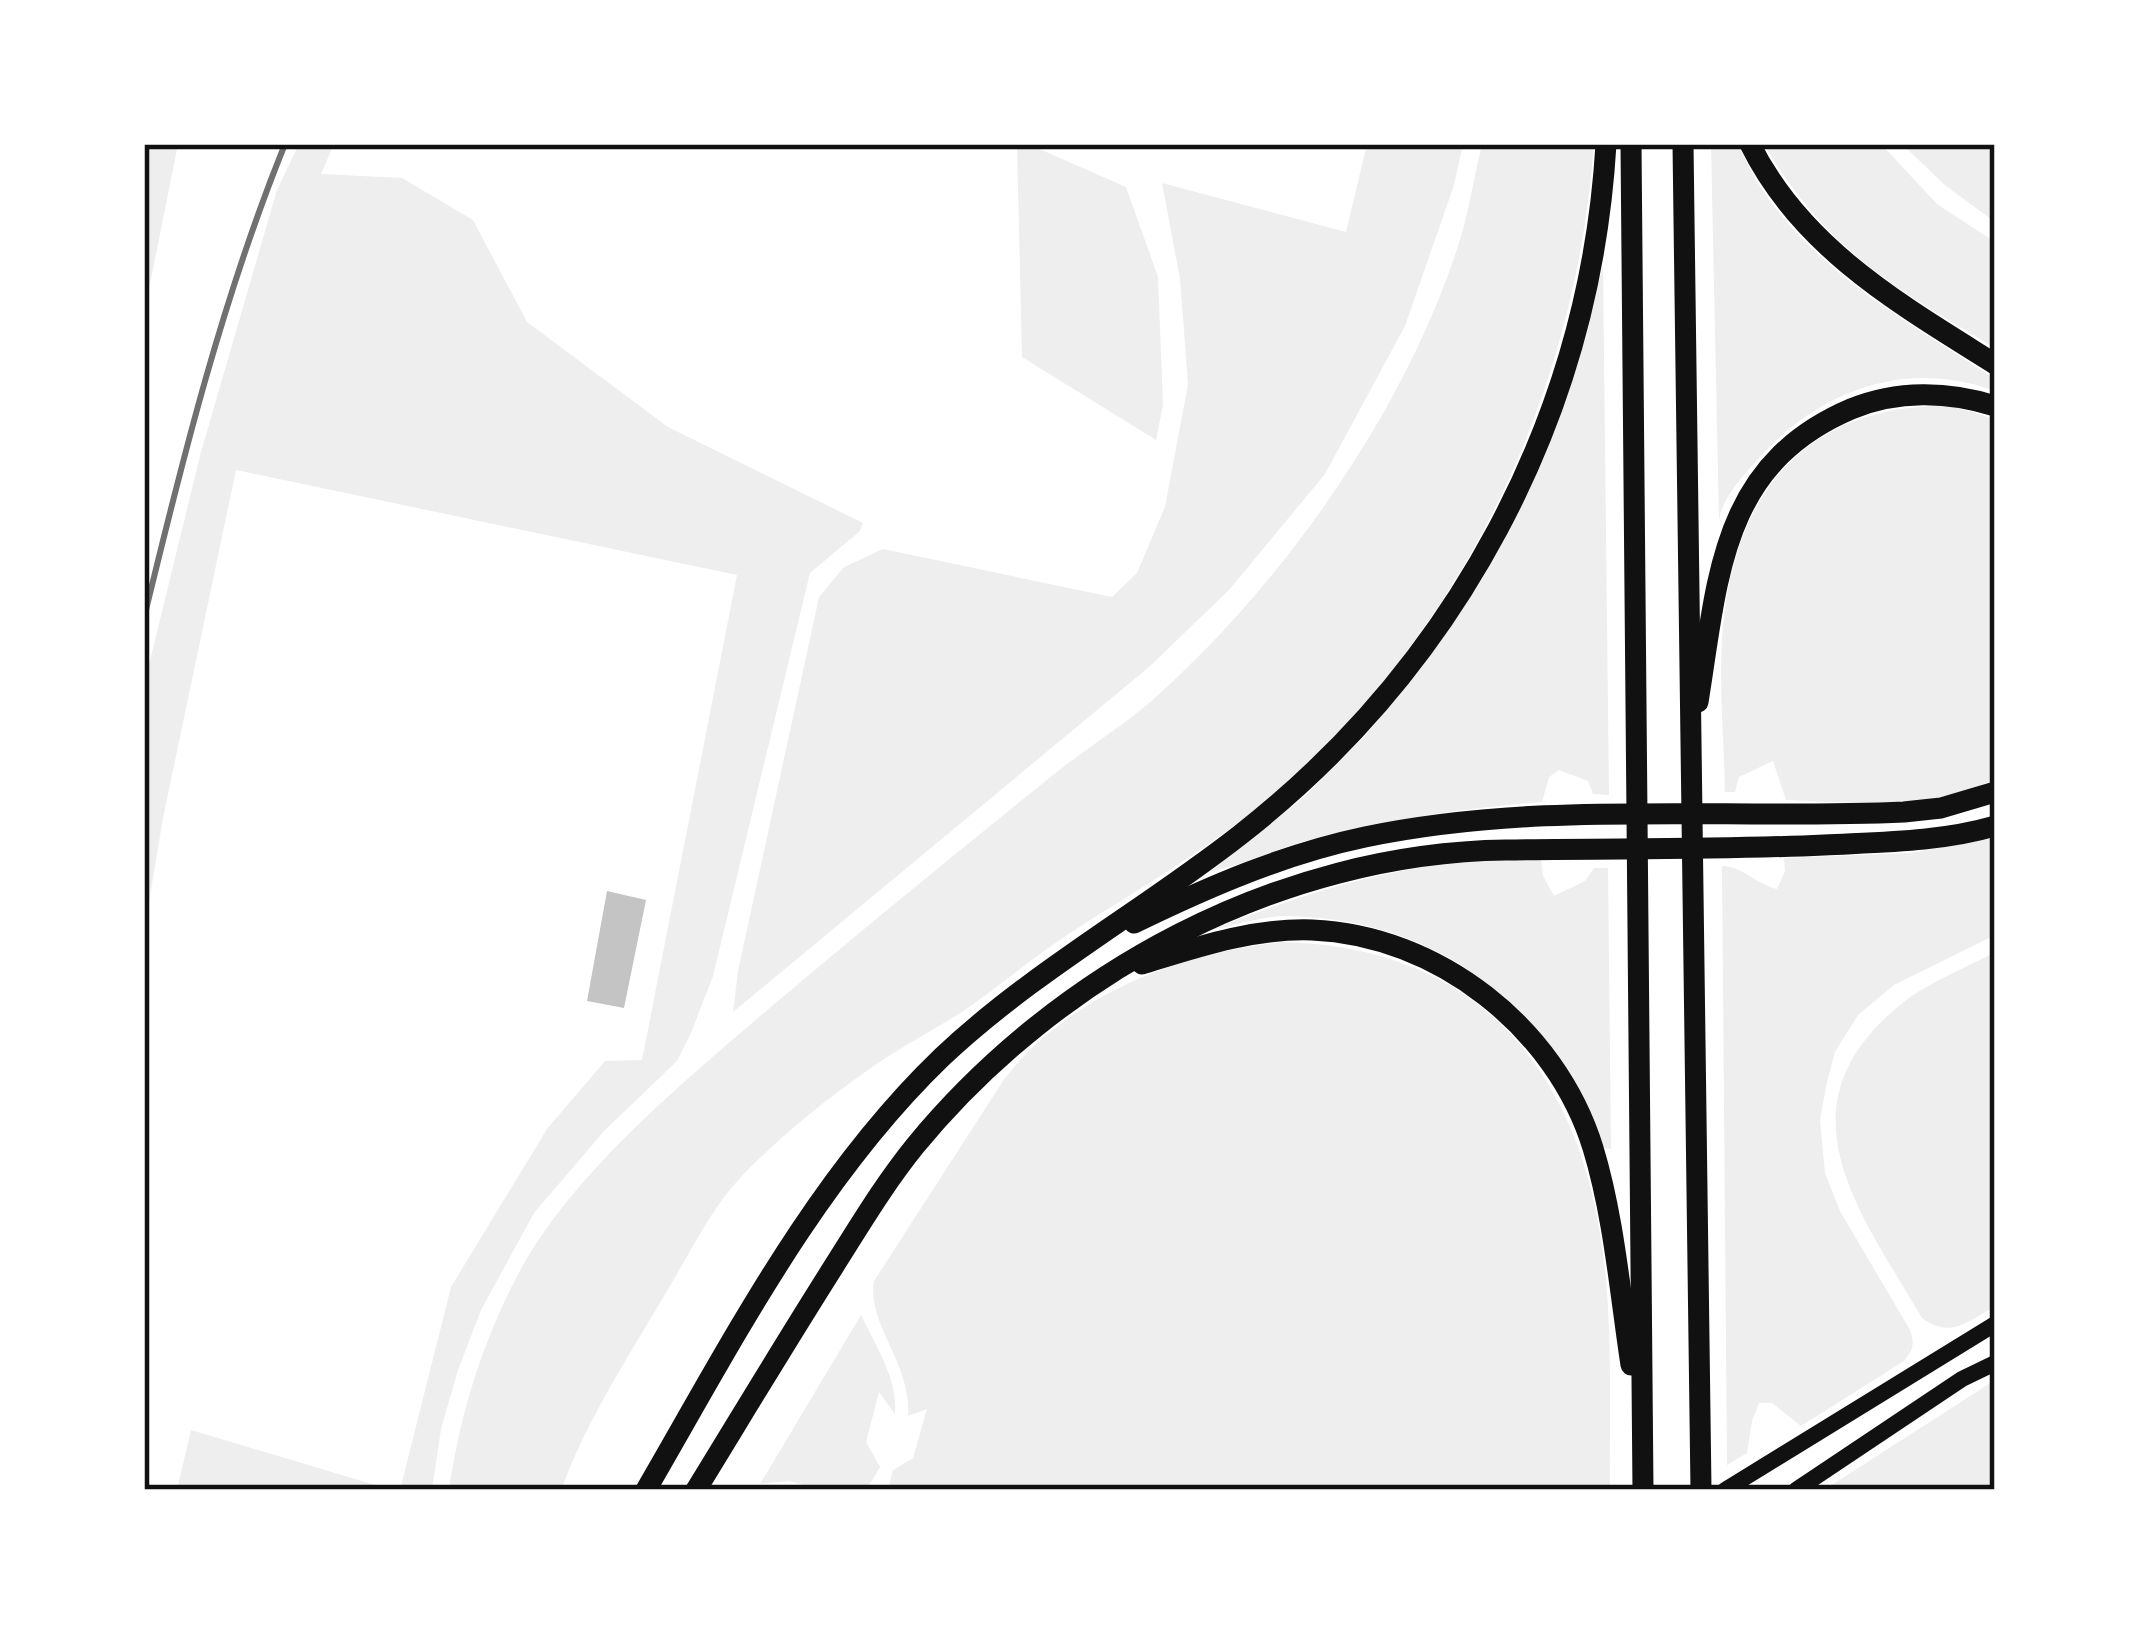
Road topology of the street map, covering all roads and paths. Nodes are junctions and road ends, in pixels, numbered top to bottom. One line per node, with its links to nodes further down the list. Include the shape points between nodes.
1 (1606, 144): 10 (highway, via 1587,291 1553,409 1513,506 1455,606 1322,766)
2 (1631, 144): 14 (highway)
3 (1683, 144): 7 (highway)
4 (1750, 144): 5 (highway, via 1777,190 1834,254)
5 (1995, 364)
6 (1995, 406): 7 (highway, via 1938,395 1878,400 1803,434 1764,471 1721,563)
7 (1689, 762): 18 (highway)
8 (1995, 792): 10 (highway, via 1904,812 1553,815 1410,829 1240,874)
9 (1995, 826): 11 (highway, via 1912,840 1765,848 1455,853 1334,874 1198,924)
10 (1096, 941): 15 (highway, via 960,1041 868,1138 778,1269)
11 (1112, 974): 14 (highway, via 1246,935 1327,932 1413,953 1504,1012 1552,1065 1593,1148); 16 (highway, via 1010,1048 915,1146)
12 (1995, 1324): 19 (main road)
13 (1995, 1363): 20 (main road)
14 (1643, 1442): 17 (highway)
15 (646, 1490)
16 (696, 1490)
17 (1643, 1490)
18 (1701, 1490)
19 (1725, 1490)
20 (1796, 1490)

